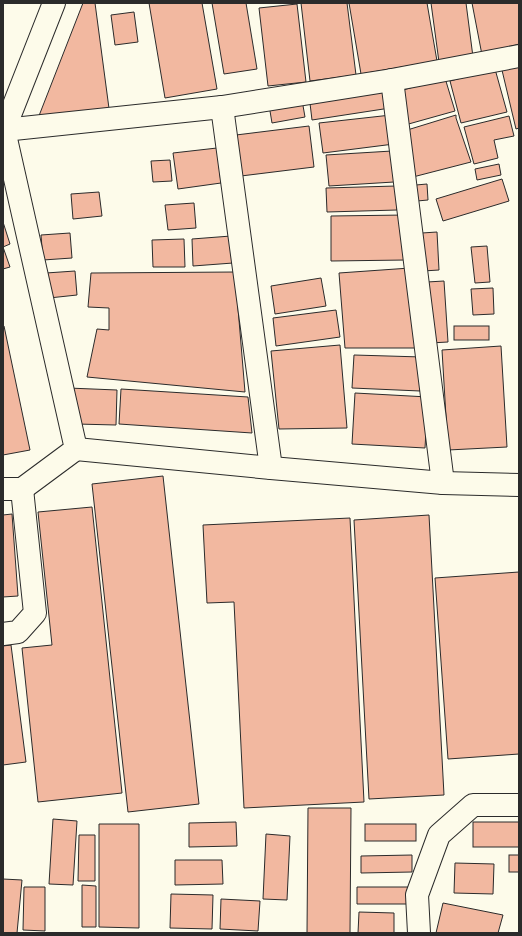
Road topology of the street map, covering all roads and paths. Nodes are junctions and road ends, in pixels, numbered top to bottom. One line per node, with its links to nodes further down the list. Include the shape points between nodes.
1 (54, 3): 5 (street)
2 (519, 56): 3 (street)
3 (392, 80): 4 (street); 8 (street)
4 (222, 107): 5 (street); 7 (street)
5 (4, 130): 6 (street)
6 (76, 449): 7 (street); 10 (street)
7 (271, 468): 8 (street)
8 (443, 483): 9 (street)
9 (519, 485)
10 (13, 489): 11 (street, via 34,613 18,632)
11 (3, 634)
12 (519, 805): 13 (street, via 473,805 439,835 417,895)
13 (419, 933)

